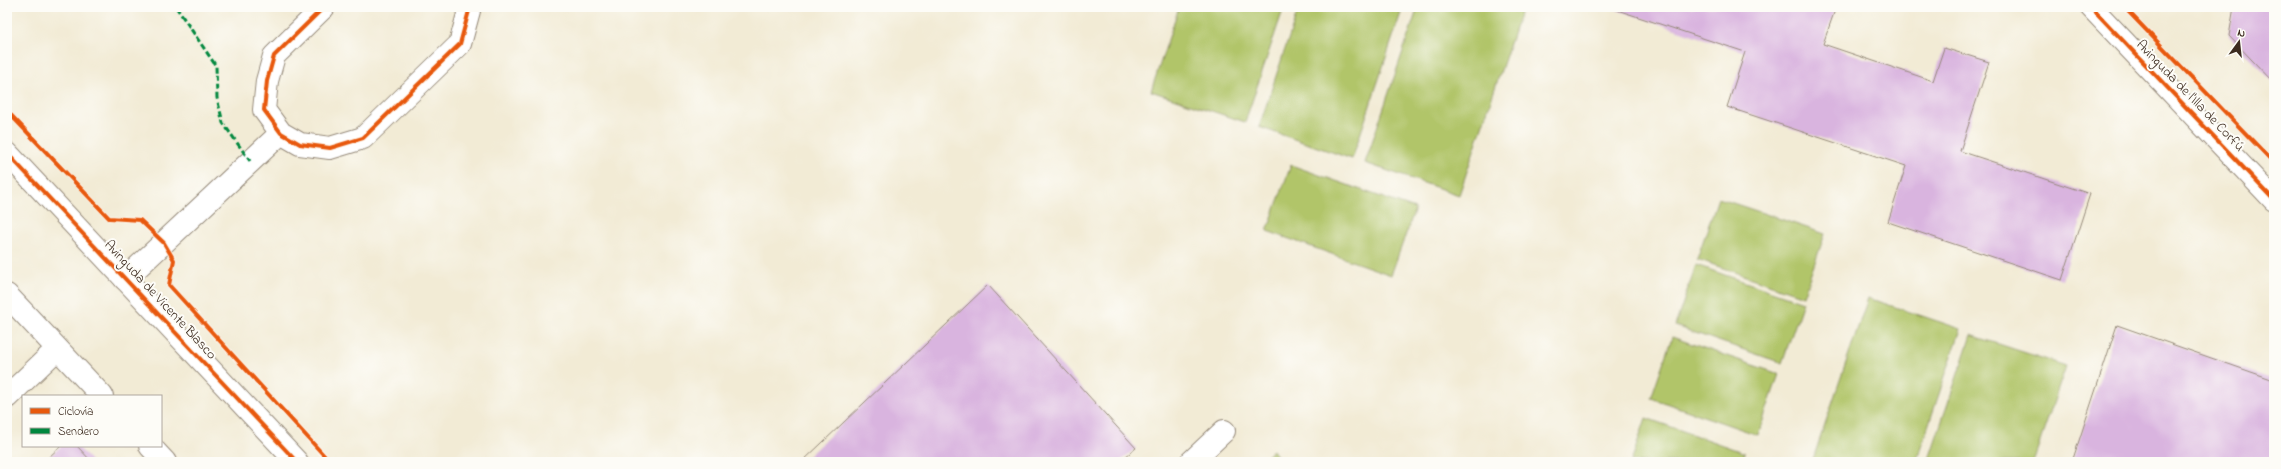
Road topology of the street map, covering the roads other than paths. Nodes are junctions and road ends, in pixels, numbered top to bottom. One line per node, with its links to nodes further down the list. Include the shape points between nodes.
1 (324, 7): 4 (street, via 274,56 267,81 264,110)
2 (470, 7): 4 (street, via 460,44 362,138 330,148 300,144)
3 (2091, 7): 6 (street, Avinguda de l'Illa de Corfú)
4 (281, 133): 7 (street)
5 (7, 152): 7 (street, Avinguda de Vicente Blasco)
6 (2274, 200)
7 (125, 279): 15 (street, Avinguda de Vicente Blasco)
8 (7, 295): 9 (street)
9 (57, 349): 10 (street); 11 (street)
10 (101, 395)
11 (7, 396)
12 (1224, 431): 16 (street)
13 (151, 447): 14 (street)
14 (165, 462)
15 (297, 462)
16 (1192, 462)

